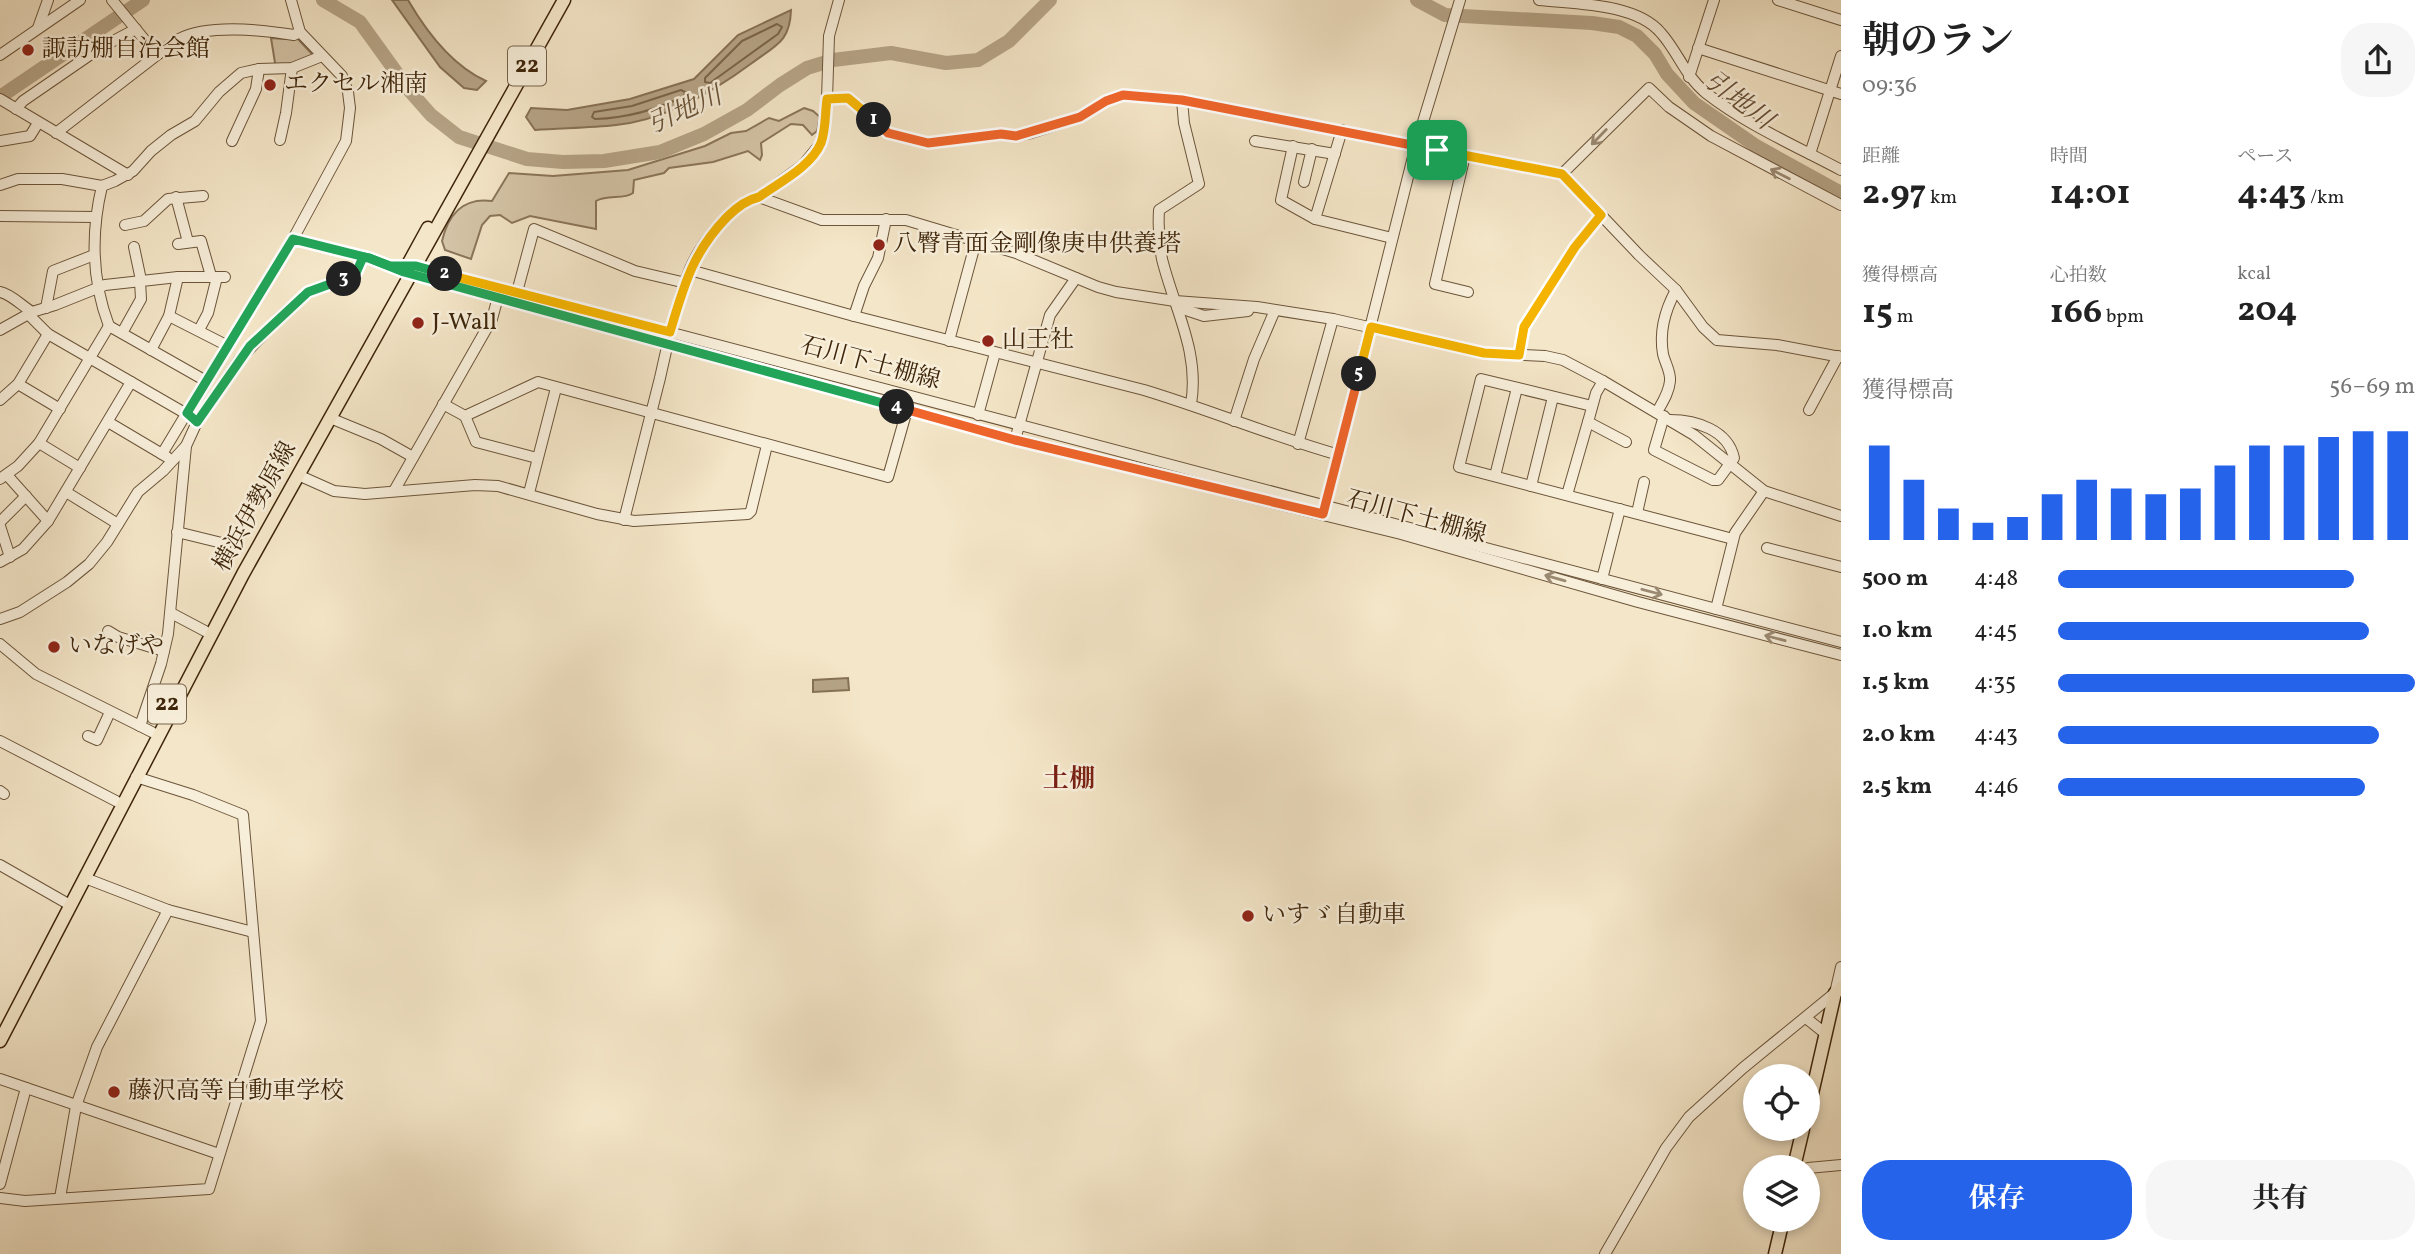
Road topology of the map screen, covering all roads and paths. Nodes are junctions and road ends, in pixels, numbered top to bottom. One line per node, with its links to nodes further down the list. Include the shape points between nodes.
1 (48, 0): 14 (street)
2 (80, 0): 14 (street)
3 (556, 0): 29 (main road, 横浜伊勢原線 / 22)
4 (564, 0): 29 (main road, 横浜伊勢原線 / 22)
5 (839, 0): 25 (street, via 831,25)
6 (1460, 0): 36 (street)
7 (1539, 0): 23 (street, via 1617,9 1639,17 1660,31)
8 (1714, 0): 16 (street)
9 (1778, 0): 12 (street)
10 (291, 1): 15 (street)
11 (114, 2): 13 (street)
12 (1841, 20)
13 (134, 26): 18 (street); 27 (street, via 23,101)
14 (38, 28): 17 (street)
15 (300, 32): 18 (street, via 246,28 199,33 178,39); 19 (street)
16 (1698, 48): 23 (street); 24 (street)
17 (0, 55)
18 (157, 55): 31 (street)
19 (322, 56): 21 (street); 58 (street, via 342,76 348,92 349,127 346,141)
20 (1841, 56): 24 (street)
21 (292, 68): 22 (street); 32 (street)
22 (259, 69): 34 (street, via 256,89); 44 (street, via 234,79 195,121 151,151)
23 (1689, 77): 40 (street, via 1706,93)
24 (1836, 92): 40 (street)
25 (827, 99): 26 (street, via 848,98 888,133 928,143 1031,133 1080,117 1123,95); 50 (street, via 824,131 815,153)
26 (1182, 100): 30 (street); 77 (street, via 1199,184 1159,210 1158,232)
27 (8, 104): 28 (street)
28 (38, 122): 31 (street); 33 (street, via 30,136)
29 (488, 130): 64 (main road, 横浜伊勢原線 / 22)
30 (1342, 130): 36 (street); 39 (street)
31 (56, 133): 44 (street)
32 (280, 140)
33 (0, 141)
34 (232, 141)
35 (1255, 141): 37 (street)
36 (1416, 145): 41 (street); 59 (street)
37 (1293, 146): 38 (street); 56 (street, via 1281,200)
38 (1312, 149): 39 (street); 45 (street)
39 (1335, 154): 56 (street)
40 (1810, 154): 42 (street)
41 (1465, 155): 43 (street); 75 (street, via 1435,284)
42 (1841, 170)
43 (1562, 174): 51 (street, one-way to 43, via 1711,136 1649,88); 52 (street)
44 (128, 175): 47 (street)
45 (1304, 182)
46 (0, 185): 47 (street, via 18,179 62,179)
47 (102, 186): 54 (street)
48 (203, 196): 49 (street)
49 (176, 197): 57 (street, via 144,221); 66 (street, via 183,243 201,241)
50 (759, 197): 55 (street, via 822,220); 65 (street, via 750,199 719,226)
51 (1841, 205)
52 (1601, 215): 72 (street); 96 (street, via 1524,327)
53 (0, 216): 54 (street)
54 (95, 217): 62 (street)
55 (886, 219): 60 (street, via 906,220); 82 (street, via 878,258)
56 (1315, 219): 59 (street)
57 (125, 225)
58 (293, 239): 63 (street); 93 (street)
59 (1392, 239): 85 (street)
60 (975, 241): 68 (street); 91 (street)
61 (134, 247): 69 (street)
62 (94, 255): 71 (street); 78 (street, via 53,271)
63 (363, 257): 64 (street); 122 (street, via 356,273 308,292 250,346)
64 (410, 270): 74 (street, 石川下土棚線); 76 (street, 石川下土棚線); 119 (main road, 横浜伊勢原線 / 22); 169 (main road, 横浜伊勢原線 / 22, via 271,507)
65 (690, 270): 70 (street); 82 (street)
66 (218, 277): 67 (street); 87 (street)
67 (178, 278): 69 (street); 81 (street)
68 (1076, 278): 77 (street); 99 (street, via 1051,315)
69 (140, 281): 71 (street); 90 (street, via 141,299)
70 (686, 283): 74 (street, via 635,271 534,229); 88 (street)
71 (100, 287): 78 (street); 84 (street)
72 (1676, 289): 97 (street, via 1717,340); 118 (street, via 1662,331 1670,380)
73 (0, 292): 80 (street)
74 (517, 292): 88 (street, 石川下土棚線)
75 (1468, 292)
76 (498, 297): 92 (street, 石川下土棚線); 108 (street, via 492,319)
77 (1176, 304): 79 (street); 109 (street, via 1191,350)
78 (46, 308): 80 (street)
79 (1270, 309): 83 (street); 120 (street)
80 (30, 313): 86 (street); 89 (street)
81 (169, 316): 87 (street); 94 (street)
82 (854, 316): 91 (street)
83 (1333, 319): 85 (street); 129 (street)
84 (109, 326): 90 (street); 98 (street)
85 (1371, 327): 96 (street, via 1484,353); 132 (street)
86 (0, 330)
87 (199, 330): 93 (street)
88 (670, 332): 92 (street); 116 (street, 石川下土棚線)
89 (48, 334): 98 (street); 103 (street)
90 (122, 334): 94 (street)
91 (948, 341): 95 (street)
92 (668, 345): 112 (street, 石川下土棚線); 115 (street)
93 (228, 346): 100 (street)
94 (151, 350): 100 (street)
95 (995, 353): 99 (street); 116 (street)
96 (1519, 355): 101 (street, via 1563,360)
97 (1839, 356): 113 (street)
98 (90, 358): 102 (street); 111 (street)
99 (1036, 363): 109 (street); 124 (street)
100 (206, 381): 114 (street)
101 (1603, 381): 110 (street); 118 (street)
102 (131, 382): 114 (street); 121 (street)
103 (18, 384): 107 (street); 111 (street)
104 (556, 388): 115 (street); 117 (street, via 538,382); 134 (street)
105 (1517, 388): 106 (street); 140 (street); 140 (street, via 1481,379 1459,467)
106 (1553, 397): 110 (street); 142 (street)
107 (0, 400)
108 (443, 404): 117 (street); 133 (street)
109 (1191, 404): 120 (street)
110 (1592, 406): 123 (street)
111 (60, 409): 127 (street)
112 (906, 410): 125 (street, 石川下土棚線); 128 (street, via 888,477)
113 (1810, 410)
114 (187, 413): 122 (street); 131 (street)
115 (651, 414): 128 (street); 153 (street)
116 (978, 415): 124 (street, 石川下土棚線)
117 (465, 416): 134 (street, via 476,442)
118 (1664, 416): 136 (street); 136 (street, via 1720,435 1732,448); 136 (street, via 1654,450 1713,480)
119 (330, 418): 133 (street); 138 (main road, 横浜伊勢原線 / 22)
120 (1234, 421): 129 (street)
121 (108, 422): 131 (street); 137 (street)
122 (197, 422): 130 (street)
123 (1588, 422): 126 (street); 147 (street)
124 (1020, 426): 125 (street); 150 (street, 石川下土棚線)
125 (1015, 440): 150 (street, 石川下土棚線)
126 (1626, 442)
127 (39, 443): 137 (street); 139 (street)
128 (767, 444): 153 (street, via 747,514)
129 (1298, 444): 132 (street)
130 (186, 446): 135 (street); 157 (street)
131 (162, 454): 135 (street)
132 (1339, 455): 150 (street)
133 (413, 457): 143 (street)
134 (537, 458): 146 (street)
135 (172, 460): 156 (street, via 138,492)
136 (1731, 464): 144 (street)
137 (80, 468): 145 (street)
138 (298, 475): 143 (street, via 341,493); 178 (main road, 横浜伊勢原線 / 22)
139 (3, 477): 148 (street)
140 (1495, 477): 142 (street)
141 (1644, 482): 151 (street)
142 (1531, 486): 147 (street)
143 (394, 491): 146 (street, via 475,485)
144 (1764, 491): 152 (street); 158 (street)
145 (66, 492): 154 (street); 156 (street)
146 (529, 493): 153 (street)
147 (1567, 495): 149 (street)
148 (26, 496): 154 (street); 155 (street)
149 (1620, 509): 151 (street); 164 (street)
150 (1324, 510): 164 (street, 石川下土棚線); 173 (street, 石川下土棚線, one-way to 150, via 1638,602)
151 (1636, 513): 158 (street)
152 (1841, 516)
153 (624, 520)
154 (48, 521): 161 (street)
155 (0, 524): 161 (street)
156 (118, 524): 167 (street, via 82,570 20,612)
157 (177, 532): 159 (street); 166 (street)
158 (1733, 540): 165 (street)
159 (226, 544)
160 (1767, 548): 163 (street)
161 (10, 557): 162 (street)
162 (0, 562)
163 (1841, 567)
164 (1602, 579): 165 (street, 石川下土棚線, one-way to 165)
165 (1716, 609): 170 (street, 石川下土棚線)
166 (171, 613): 169 (street); 172 (street)
167 (0, 620)
168 (108, 631): 172 (street)
169 (205, 631): 175 (main road, 横浜伊勢原線 / 22)
170 (1841, 642)
171 (0, 645): 174 (street, via 36,674)
172 (164, 651): 175 (street)
173 (1841, 655)
174 (110, 712): 175 (street); 176 (street)
175 (146, 729): 179 (main road, 横浜伊勢原線 / 22)
176 (97, 740)
177 (0, 741): 179 (street)
178 (136, 778): 181 (main road, 横浜伊勢原線 / 22); 184 (street, via 243,814)
179 (116, 801): 182 (main road, 横浜伊勢原線 / 22)
180 (0, 865): 182 (street)
181 (85, 878): 182 (main road, 横浜伊勢原線 / 22); 183 (street)
182 (68, 903): 188 (main road, 横浜伊勢原線 / 22); 190 (main road, 横浜伊勢原線 / 22)
183 (168, 910): 184 (street); 194 (street, via 97,1047)
184 (253, 932): 195 (street, via 261,1021)
185 (1841, 967): 186 (street)
186 (1838, 990): 187 (street); 189 (main road)
187 (1806, 1018): 189 (street); 202 (street, via 1689,1117)
188 (0, 1027)
189 (1826, 1034): 191 (main road)
190 (0, 1041)
191 (1819, 1064)
192 (0, 1079): 193 (street)
193 (26, 1088): 194 (street); 198 (street)
194 (76, 1106): 195 (street); 200 (street)
195 (219, 1154): 200 (street, via 209,1189)
196 (1841, 1165): 197 (street)
197 (1820, 1167)
198 (0, 1184)
199 (0, 1198): 200 (street)
200 (60, 1198)
201 (1780, 1232): 203 (main road)
202 (1605, 1254)
203 (1775, 1254)

